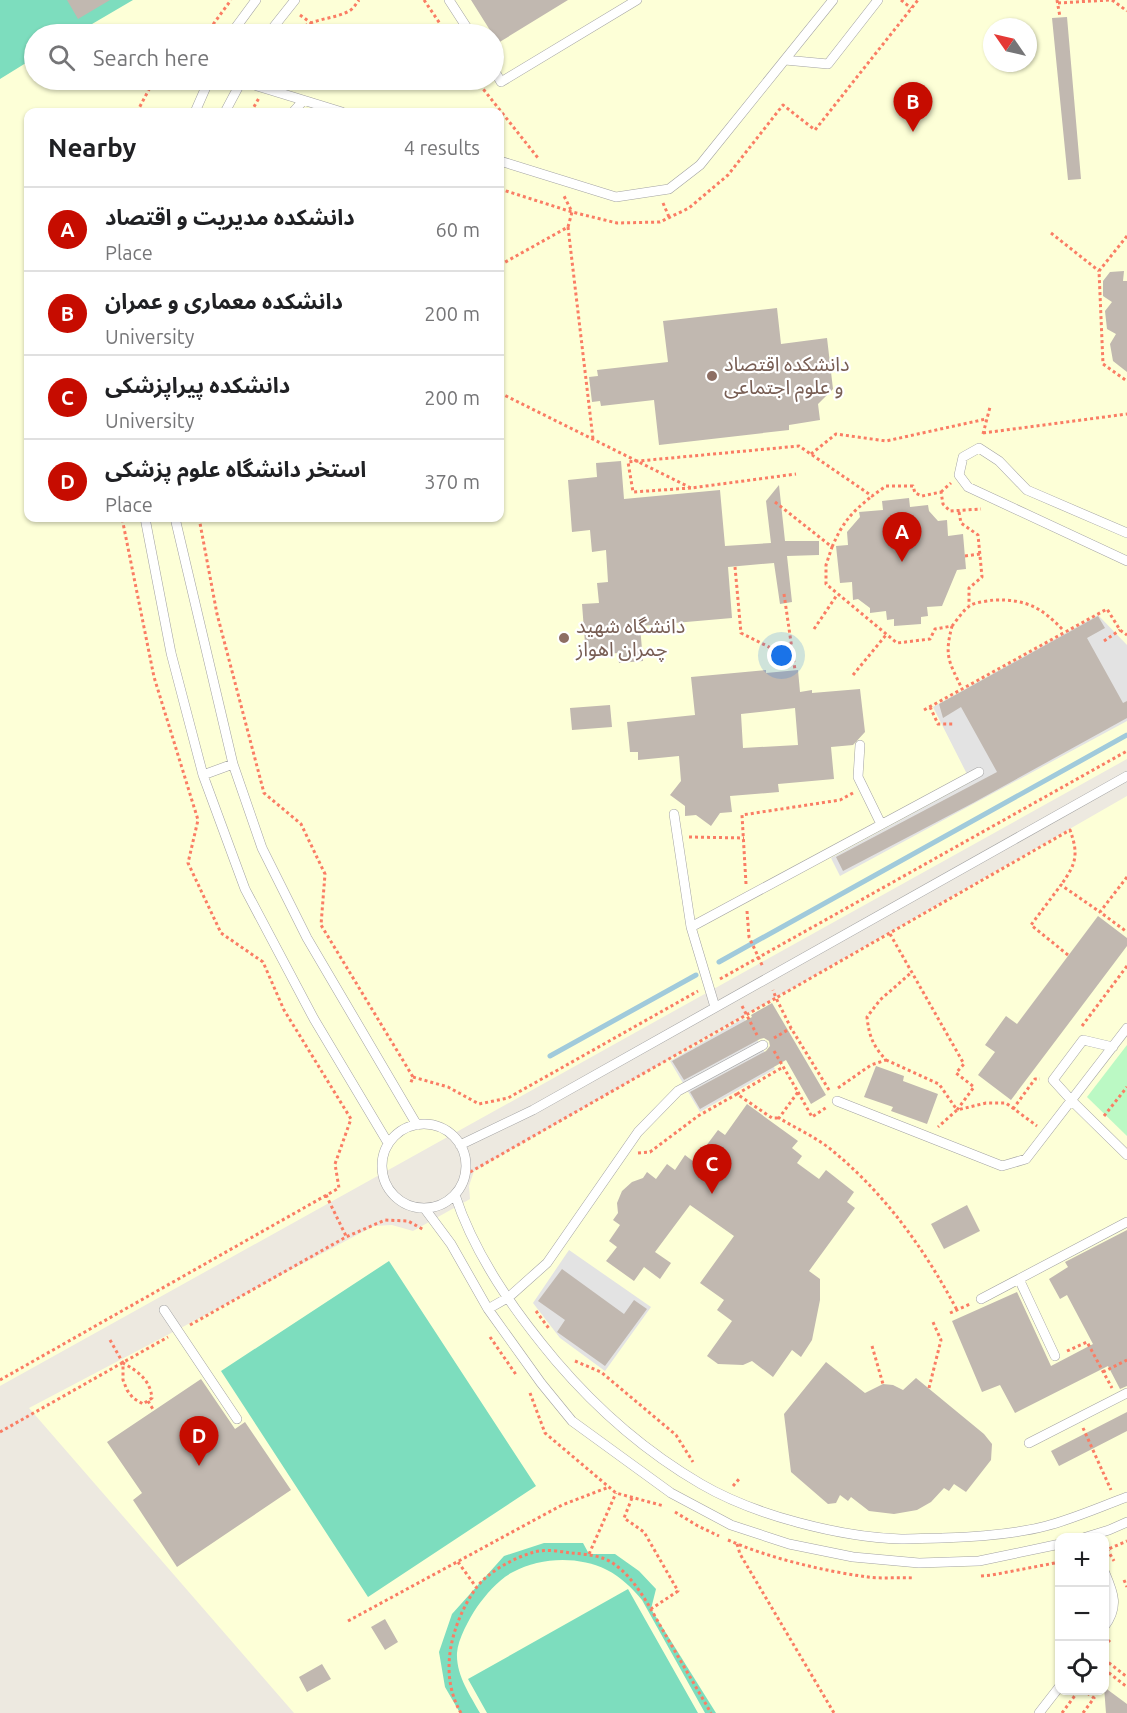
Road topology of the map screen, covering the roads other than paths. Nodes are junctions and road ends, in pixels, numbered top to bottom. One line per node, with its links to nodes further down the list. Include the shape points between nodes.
1 (256, 0): 7 (lane)
2 (295, 0): 8 (lane)
3 (449, 0): 9 (lane)
4 (636, 0): 11 (lane)
5 (833, 0): 10 (lane)
6 (878, 0): 10 (lane, via 828,64)
7 (238, 24)
8 (276, 24)
9 (465, 24)
10 (784, 60): 20 (lane, via 700,165 669,189 616,197)
11 (504, 80)
12 (205, 90): 16 (lane)
13 (236, 90): 17 (lane)
14 (271, 90): 15 (lane)
15 (303, 101): 18 (lane); 19 (lane)
16 (197, 108)
17 (227, 108)
18 (297, 108)
19 (328, 108)
20 (504, 162)
21 (146, 522): 28 (lane, via 171,653)
22 (176, 522): 26 (lane)
23 (1127, 533): 24 (lane, via 1027,490 999,460 979,448 963,457 959,475 968,487)
24 (1127, 561)
25 (860, 745): 31 (lane, via 858,777)
26 (233, 764): 28 (lane); 39 (lane, via 262,848 307,939)
27 (979, 772): 31 (lane)
28 (203, 775): 40 (lane, via 245,890 314,1019)
29 (1127, 776): 33 (lane)
30 (674, 814): 32 (lane)
31 (881, 824): 32 (lane)
32 (691, 927): 33 (lane)
33 (715, 1007): 41 (lane, via 533,1110)
34 (1127, 1028): 36 (lane)
35 (766, 1043): 47 (lane, via 678,1090 638,1132 547,1263)
36 (1113, 1047): 38 (lane); 38 (lane, via 1083,1040 1053,1080)
37 (837, 1101): 38 (lane, via 1002,1166 1026,1159)
38 (1072, 1101): 42 (lane)
39 (417, 1125): 40 (lane, via 398,1132); 41 (lane, via 439,1126)
40 (388, 1143): 44 (lane, via 382,1157 385,1185 406,1205)
41 (460, 1144): 43 (lane, via 465,1175)
42 (1127, 1155)
43 (455, 1195): 44 (lane, via 445,1203); 47 (lane, via 463,1221)
44 (425, 1209): 50 (lane, via 451,1244)
45 (1127, 1222): 46 (lane)
46 (1019, 1279): 48 (lane); 51 (lane)
47 (509, 1298): 50 (lane); 55 (lane, via 579,1388 638,1441 701,1484 759,1510 830,1530 900,1539 971,1537 1045,1526)
48 (981, 1299)
49 (164, 1310): 53 (lane)
50 (488, 1310): 58 (lane, via 572,1421 671,1493 731,1525 789,1545 853,1557 920,1563 979,1561)
51 (1055, 1356)
52 (1127, 1393): 54 (lane)
53 (237, 1419)
54 (1029, 1443)
55 (1127, 1497)
56 (1127, 1522): 57 (lane)
57 (1099, 1533)
58 (1055, 1545)
59 (1109, 1584): 60 (lane, via 1114,1596)
60 (1109, 1621)
61 (1055, 1691): 62 (lane)
62 (1038, 1713)

